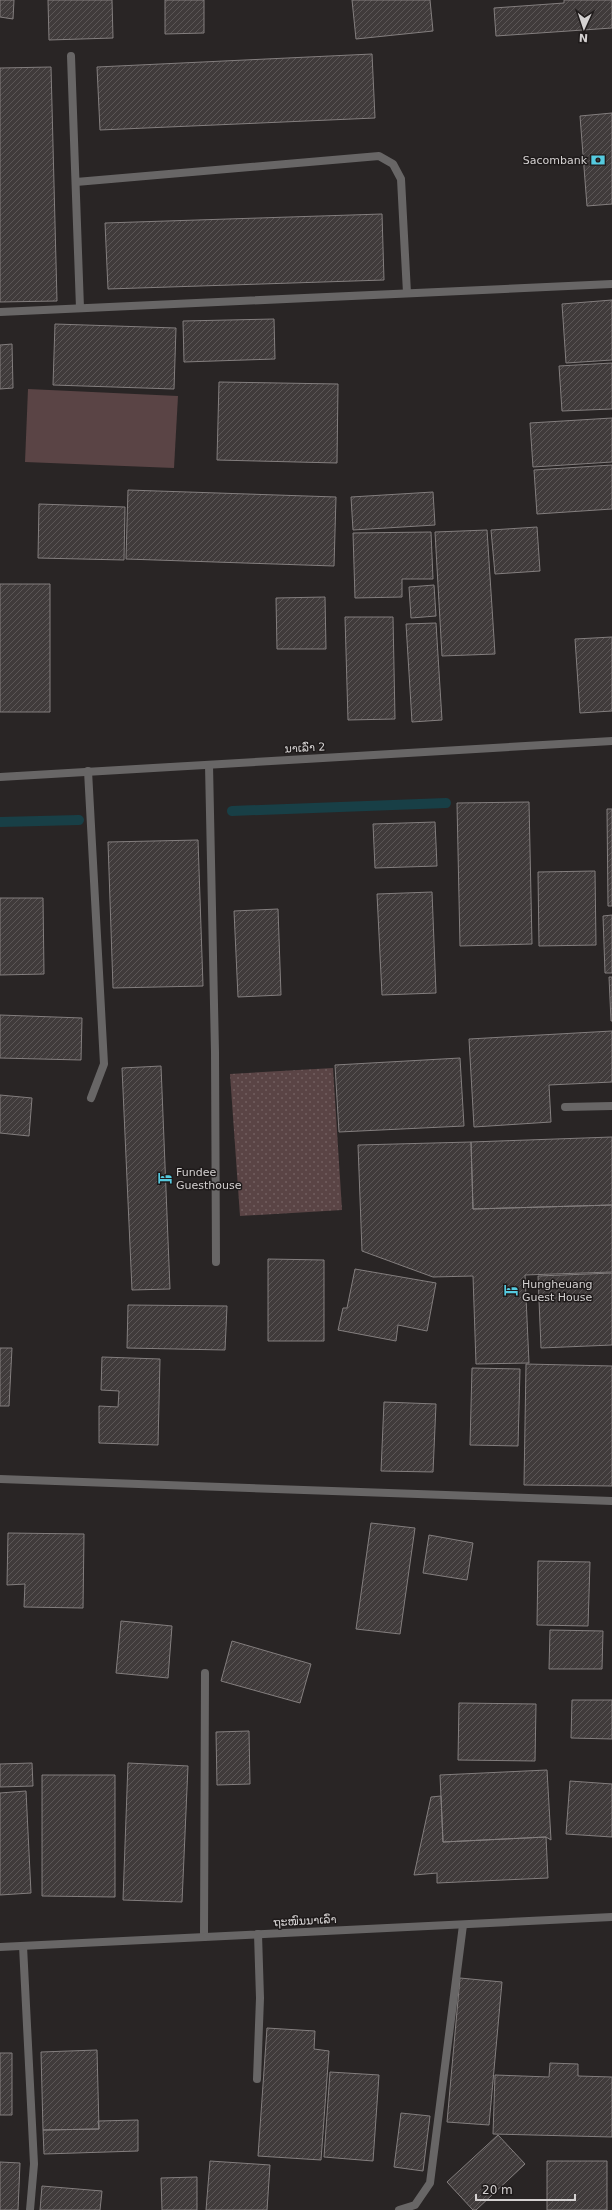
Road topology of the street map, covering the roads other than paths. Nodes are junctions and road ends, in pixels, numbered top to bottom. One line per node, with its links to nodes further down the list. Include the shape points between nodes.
1 (71, 56): 2 (street)
2 (76, 182): 4 (street, via 379,156 393,164 401,179); 5 (street)
3 (612, 284): 4 (street)
4 (407, 293): 5 (street)
5 (80, 308): 6 (street)
6 (0, 312)
7 (612, 741): 8 (street, ນາເລົ່າ 2)
8 (208, 765): 9 (street, ນາເລົ່າ 2); 14 (street, via 215,1052)
9 (88, 771): 10 (street, ນາເລົ່າ 2); 11 (street, via 104,1064)
10 (0, 777)
11 (91, 1098)
12 (612, 1106): 13 (street)
13 (565, 1107)
14 (216, 1262)
15 (0, 1479): 16 (street)
16 (612, 1501)
17 (205, 1673): 21 (street)
18 (612, 1917): 19 (street, ຖະໜົນນາເລົ່າ)
19 (463, 1925): 20 (street, ຖະໜົນນາເລົ່າ); 26 (street, via 430,2183 415,2205)
20 (258, 1934): 21 (street, ຖະໜົນນາເລົ່າ); 24 (street, via 260,1998)
21 (204, 1937): 22 (street, ຖະໜົນນາເລົ່າ)
22 (23, 1946): 23 (street, ຖະໜົນນາເລົ່າ); 25 (street, via 34,2164)
23 (0, 1947)
24 (257, 2079)
25 (30, 2210)
26 (399, 2210)

